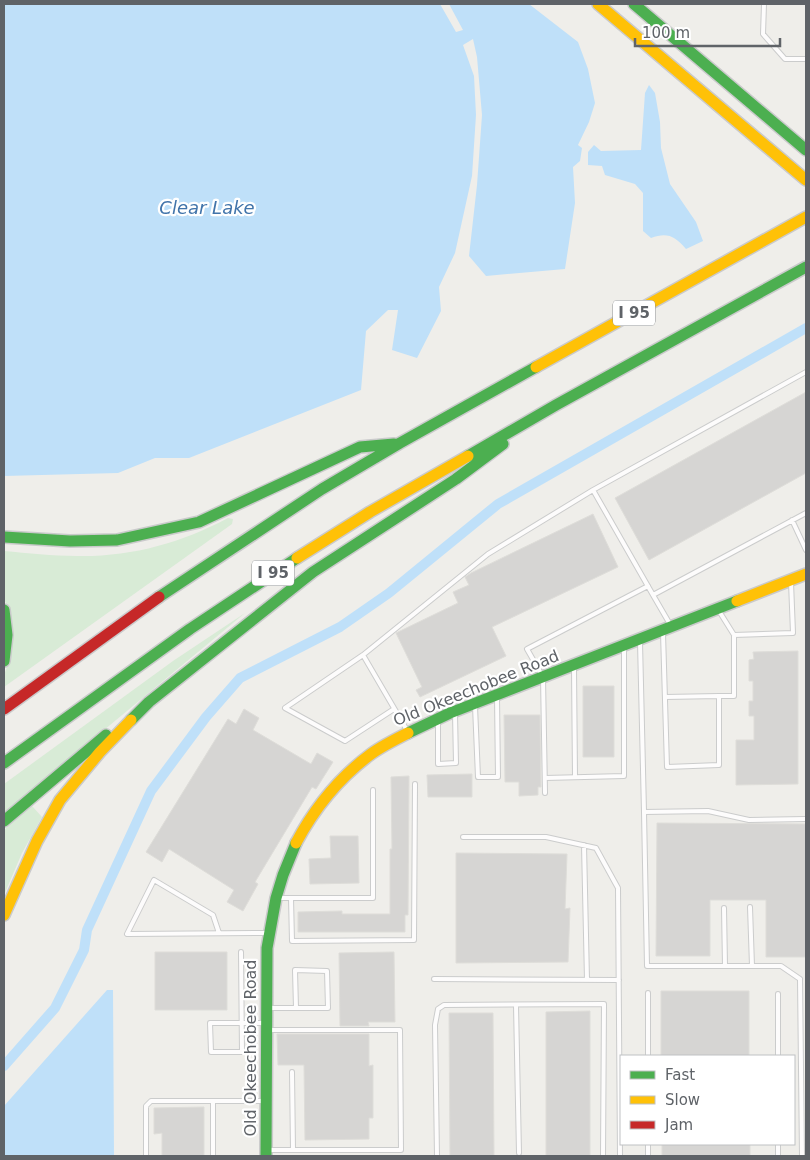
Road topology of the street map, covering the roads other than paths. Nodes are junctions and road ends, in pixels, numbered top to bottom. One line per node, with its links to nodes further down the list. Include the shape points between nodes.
1 (598, 4): 6 (main road)
2 (634, 4): 5 (main road)
3 (764, 4): 4 (lane, via 763,34 785,59)
4 (806, 59)
5 (806, 150)
6 (806, 180)
7 (806, 217): 11 (main road, I 95)
8 (806, 267): 10 (main road, I 95)
9 (806, 372): 12 (lane)
10 (556, 405): 34 (main road, via 456,479 313,572); 41 (main road, I 95, via 408,489 294,559 190,628)
11 (400, 443): 15 (main road, via 360,447 199,522 157,532 118,540); 36 (main road, I 95, via 200,569)
12 (593, 490): 19 (lane); 27 (lane, via 488,554)
13 (806, 513): 14 (lane)
14 (792, 520): 16 (lane); 20 (lane)
15 (4, 537)
16 (806, 550)
17 (806, 574): 18 (main road, Old Okeechobee Road)
18 (791, 580): 21 (main road, Old Okeechobee Road); 24 (lane, via 793,634)
19 (648, 586): 20 (lane); 30 (lane, via 527,649)
20 (653, 595): 23 (lane)
21 (718, 609): 23 (main road, Old Okeechobee Road); 24 (lane)
22 (4, 610): 28 (main road, via 8,627)
23 (667, 629): 25 (main road, Old Okeechobee Road); 33 (lane)
24 (734, 635): 32 (lane, via 734,696)
25 (640, 640): 26 (main road, Old Okeechobee Road); 47 (lane)
26 (624, 646): 29 (main road, Old Okeechobee Road); 42 (lane, via 624,776)
27 (363, 655): 37 (lane); 37 (lane, via 285,708 345,741)
28 (4, 661)
29 (574, 666): 30 (main road, Old Okeechobee Road); 42 (lane)
30 (543, 678): 31 (main road, Old Okeechobee Road); 43 (lane)
31 (497, 695): 35 (main road, Old Okeechobee Road); 35 (lane, via 498,777 478,777)
32 (718, 696): 33 (lane); 33 (lane, via 720,765 667,767)
33 (665, 697)
34 (149, 702): 49 (main road); 56 (main road, via 100,752 60,800 37,841)
35 (475, 704): 38 (main road, Old Okeechobee Road)
36 (4, 709)
37 (394, 709): 40 (lane)
38 (455, 711): 39 (main road, Old Okeechobee Road); 39 (lane, via 456,764 438,764)
39 (438, 719): 40 (main road, Old Okeechobee Road)
40 (408, 732): 52 (main road, Old Okeechobee Road, via 371,754 324,798 294,847)
41 (4, 763)
42 (575, 777): 43 (lane)
43 (545, 778): 46 (lane)
44 (415, 784): 53 (lane, via 414,940 292,941)
45 (373, 790): 53 (lane, via 373,898)
46 (546, 793)
47 (644, 812): 48 (lane, via 708,811 749,820); 60 (lane, via 647,966)
48 (806, 820)
49 (4, 821)
50 (462, 837): 51 (lane, via 546,837)
51 (584, 845): 65 (lane); 66 (lane, via 596,848 618,888)
52 (275, 898): 53 (lane); 58 (main road, Old Okeechobee Road)
53 (291, 898)
54 (750, 907): 61 (lane)
55 (724, 908): 60 (lane)
56 (4, 915)
57 (219, 933): 57 (lane, via 182,933 127,934 154,880 213,914); 58 (lane)
58 (269, 933): 70 (main road, Old Okeechobee Road)
59 (241, 952): 72 (lane)
60 (725, 966): 61 (lane)
61 (752, 966): 64 (lane, via 781,966)
62 (806, 976): 64 (lane)
63 (434, 979): 65 (lane)
64 (800, 979): 87 (lane)
65 (587, 980): 66 (lane)
66 (619, 980): 86 (lane)
67 (648, 993): 74 (lane)
68 (778, 994): 75 (lane)
69 (516, 1005): 81 (lane); 84 (lane, via 444,1005 438,1009 435,1025); 85 (lane, via 604,1004)
70 (266, 1008): 71 (lane); 73 (main road, Old Okeechobee Road)
71 (296, 1008): 71 (lane, via 328,1008 327,970 295,970)
72 (242, 1023): 72 (lane, via 210,1023 211,1052 242,1052); 73 (lane)
73 (266, 1026): 78 (main road, Old Okeechobee Road); 79 (lane, via 400,1030 401,1150)
74 (648, 1055)
75 (778, 1055)
76 (292, 1072): 79 (lane)
77 (213, 1101): 78 (lane); 82 (lane, via 150,1101 146,1106); 83 (lane)
78 (266, 1101): 80 (main road, Old Okeechobee Road)
79 (293, 1150): 80 (lane)
80 (266, 1153)
81 (518, 1153)
82 (146, 1156)
83 (213, 1156)
84 (437, 1156)
85 (603, 1156)
86 (620, 1156)
87 (802, 1156)

